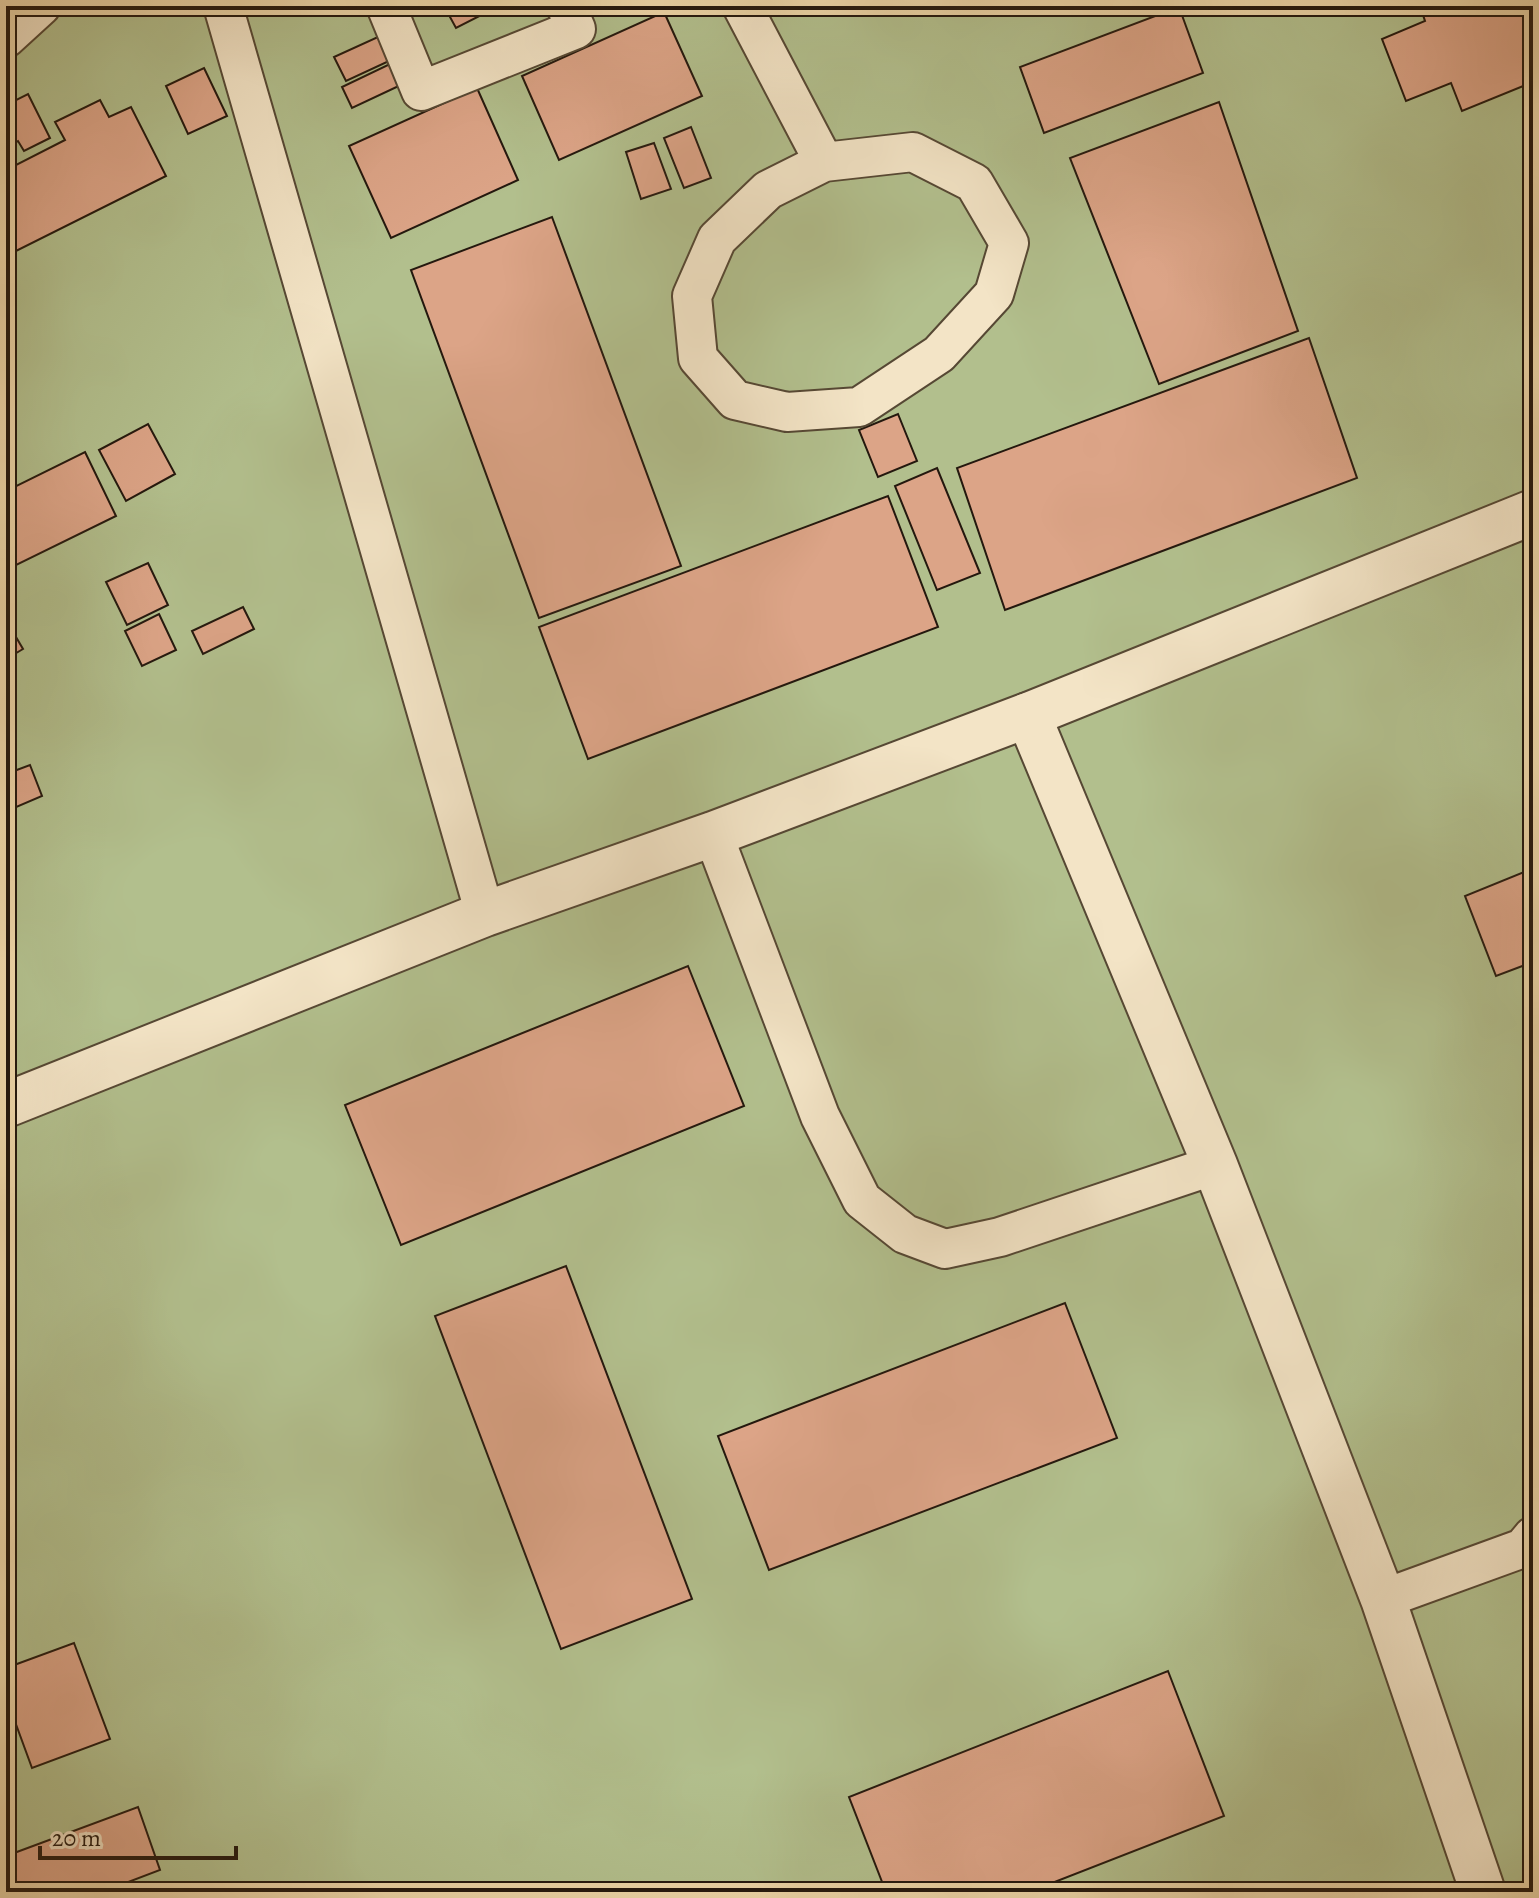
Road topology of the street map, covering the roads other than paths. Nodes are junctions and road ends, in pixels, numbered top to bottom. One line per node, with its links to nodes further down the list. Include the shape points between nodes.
1 (41, 6): 6 (lane)
2 (223, 6): 11 (lane)
3 (386, 6): 4 (lane, via 421,91 576,29)
4 (566, 6)
5 (742, 6): 7 (lane)
6 (6, 38)
7 (824, 162): 7 (lane, via 913,152 974,183 1009,243 994,294 939,354 859,407 787,412 735,400 698,358 692,296 717,239 768,190)
8 (1533, 512): 9 (street)
9 (1028, 715): 10 (street); 13 (street)
10 (713, 834): 11 (street); 13 (lane, via 820,1116 862,1200 905,1234 945,1249 1000,1237)
11 (485, 914): 12 (street)
12 (10, 1095)
13 (1215, 1165): 15 (street)
14 (1533, 1536): 15 (lane, via 1523,1548)
15 (1383, 1599): 16 (street)
16 (1483, 1892)

